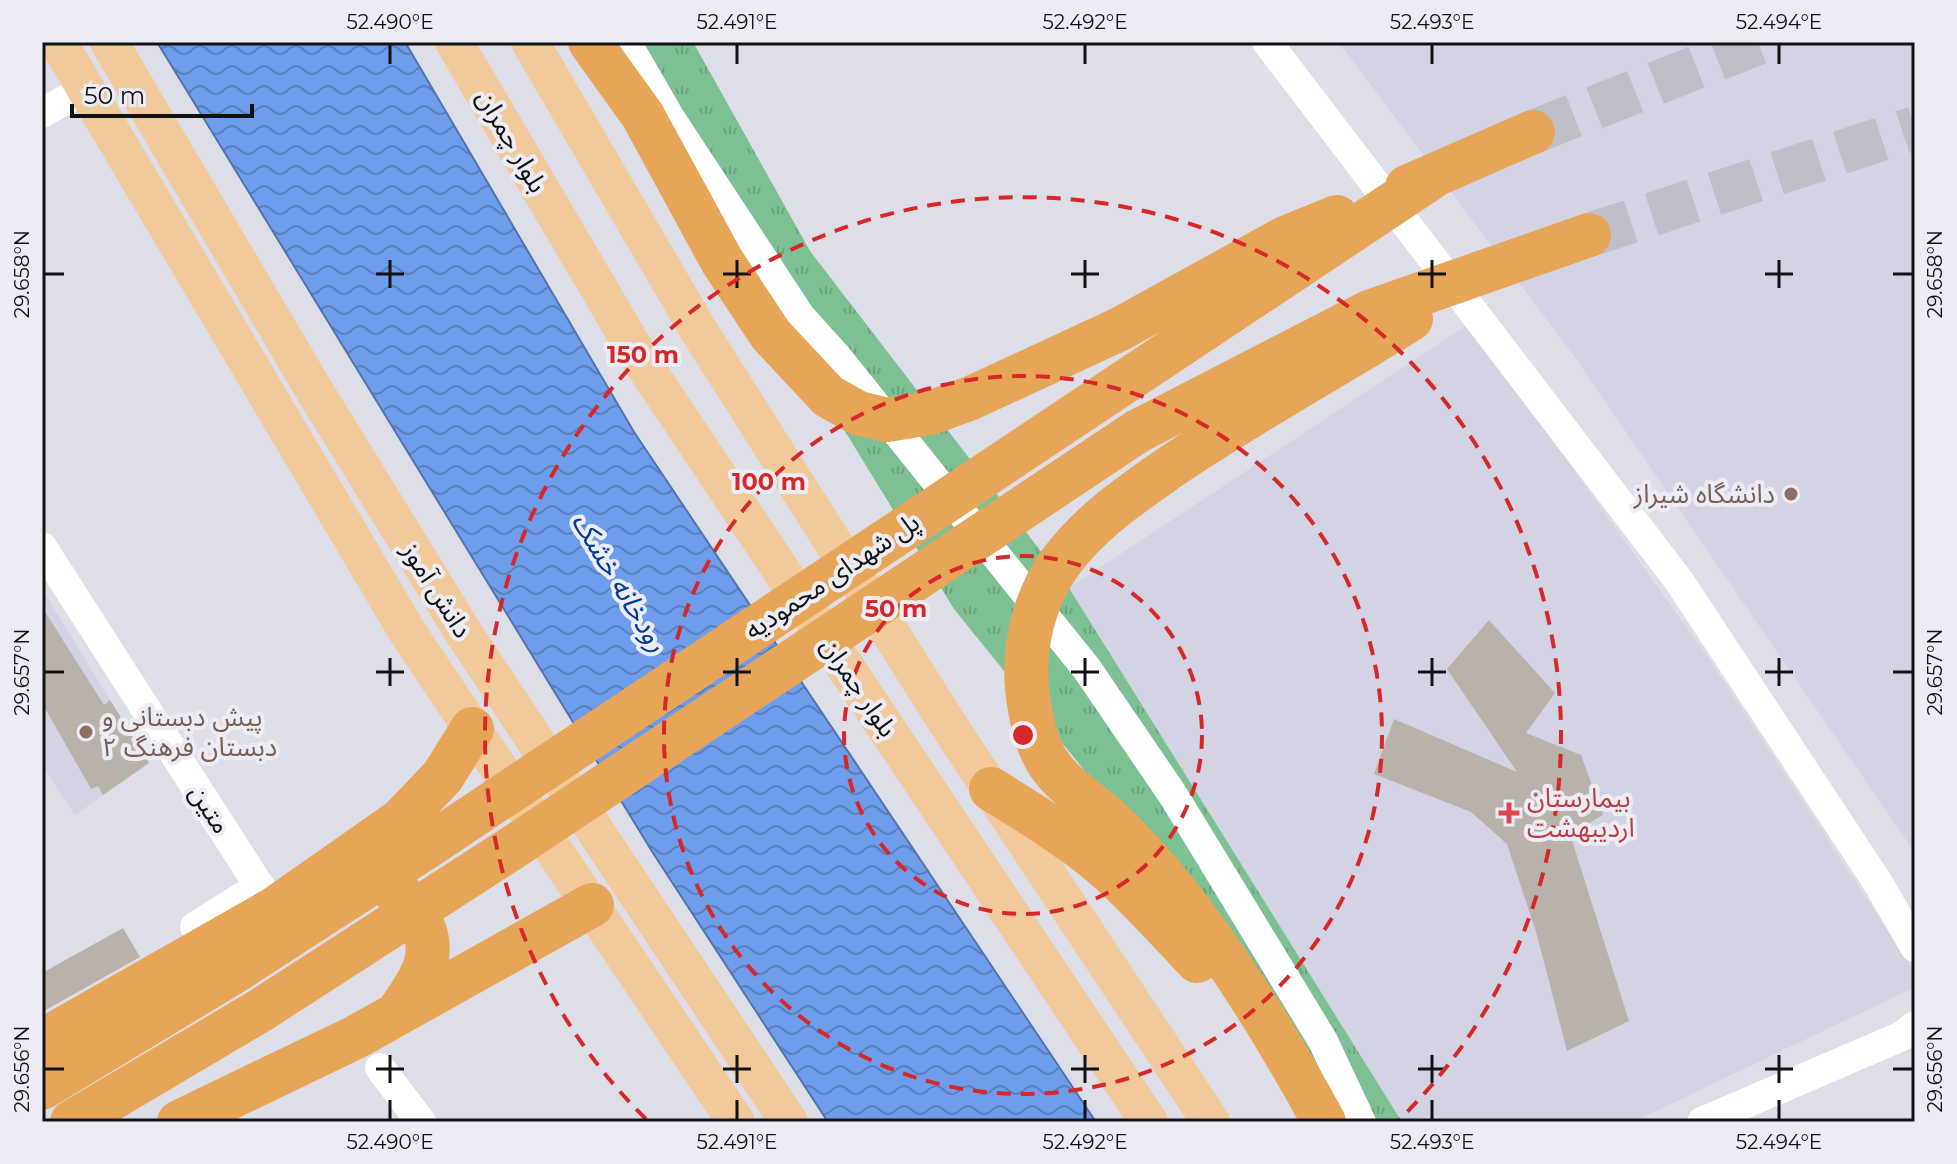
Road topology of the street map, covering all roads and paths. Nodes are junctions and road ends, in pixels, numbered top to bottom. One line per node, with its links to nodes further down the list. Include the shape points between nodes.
1 (58, 42): 8 (main road, دانش آموز)
2 (109, 42): 32 (main road, دانش آموز, via 465,635)
3 (454, 42): 33 (main road, بلوار چمران, via 642,362)
4 (530, 42): 16 (main road, بلوار چمران, via 699,331)
5 (590, 42): 11 (highway, via 643,116 722,261 771,335 828,396 858,413 887,420 930,413 971,398 1120,329 1285,238)
6 (626, 42): 35 (street, via 800,316 1087,669 1173,795 1323,1041)
7 (1267, 42): 20 (street, via 1679,581)
8 (85, 89): 9 (street); 15 (main road, دانش آموز, via 408,633)
9 (42, 113)
10 (1533, 132): 11 (highway)
11 (1434, 176): 26 (highway, پل شهدای محمودیه, via 425,848)
12 (1589, 235): 13 (highway)
13 (1491, 269): 23 (highway, via 1216,436 1124,499 1091,526 1060,563 1035,612 1026,667 1031,720 1049,764 1176,893); 29 (highway, پل شهدای محمودیه, via 1369,312 1138,431 261,1010)
14 (42, 547): 17 (street, متین)
15 (472, 729): 17 (highway, via 443,776 401,820); 18 (main road, دانش آموز)
16 (991, 789): 23 (highway, via 1100,863); 34 (main road, بلوار چمران)
17 (279, 895): 19 (street); 21 (highway, via 350,879 389,888 409,900 428,935 428,959); 24 (highway)
18 (592, 905): 21 (highway); 31 (main road, دانش آموز)
19 (195, 927)
20 (1915, 947)
21 (396, 1016): 28 (highway)
22 (1915, 1026): 36 (street)
23 (1276, 1038): 27 (highway)
24 (42, 1041)
25 (380, 1068): 30 (street)
26 (42, 1088)
27 (1320, 1111)
28 (202, 1118)
29 (72, 1122)
30 (421, 1122)
31 (736, 1122)
32 (789, 1122)
33 (1149, 1122)
34 (1211, 1122)
35 (1361, 1122)
36 (1702, 1122)

